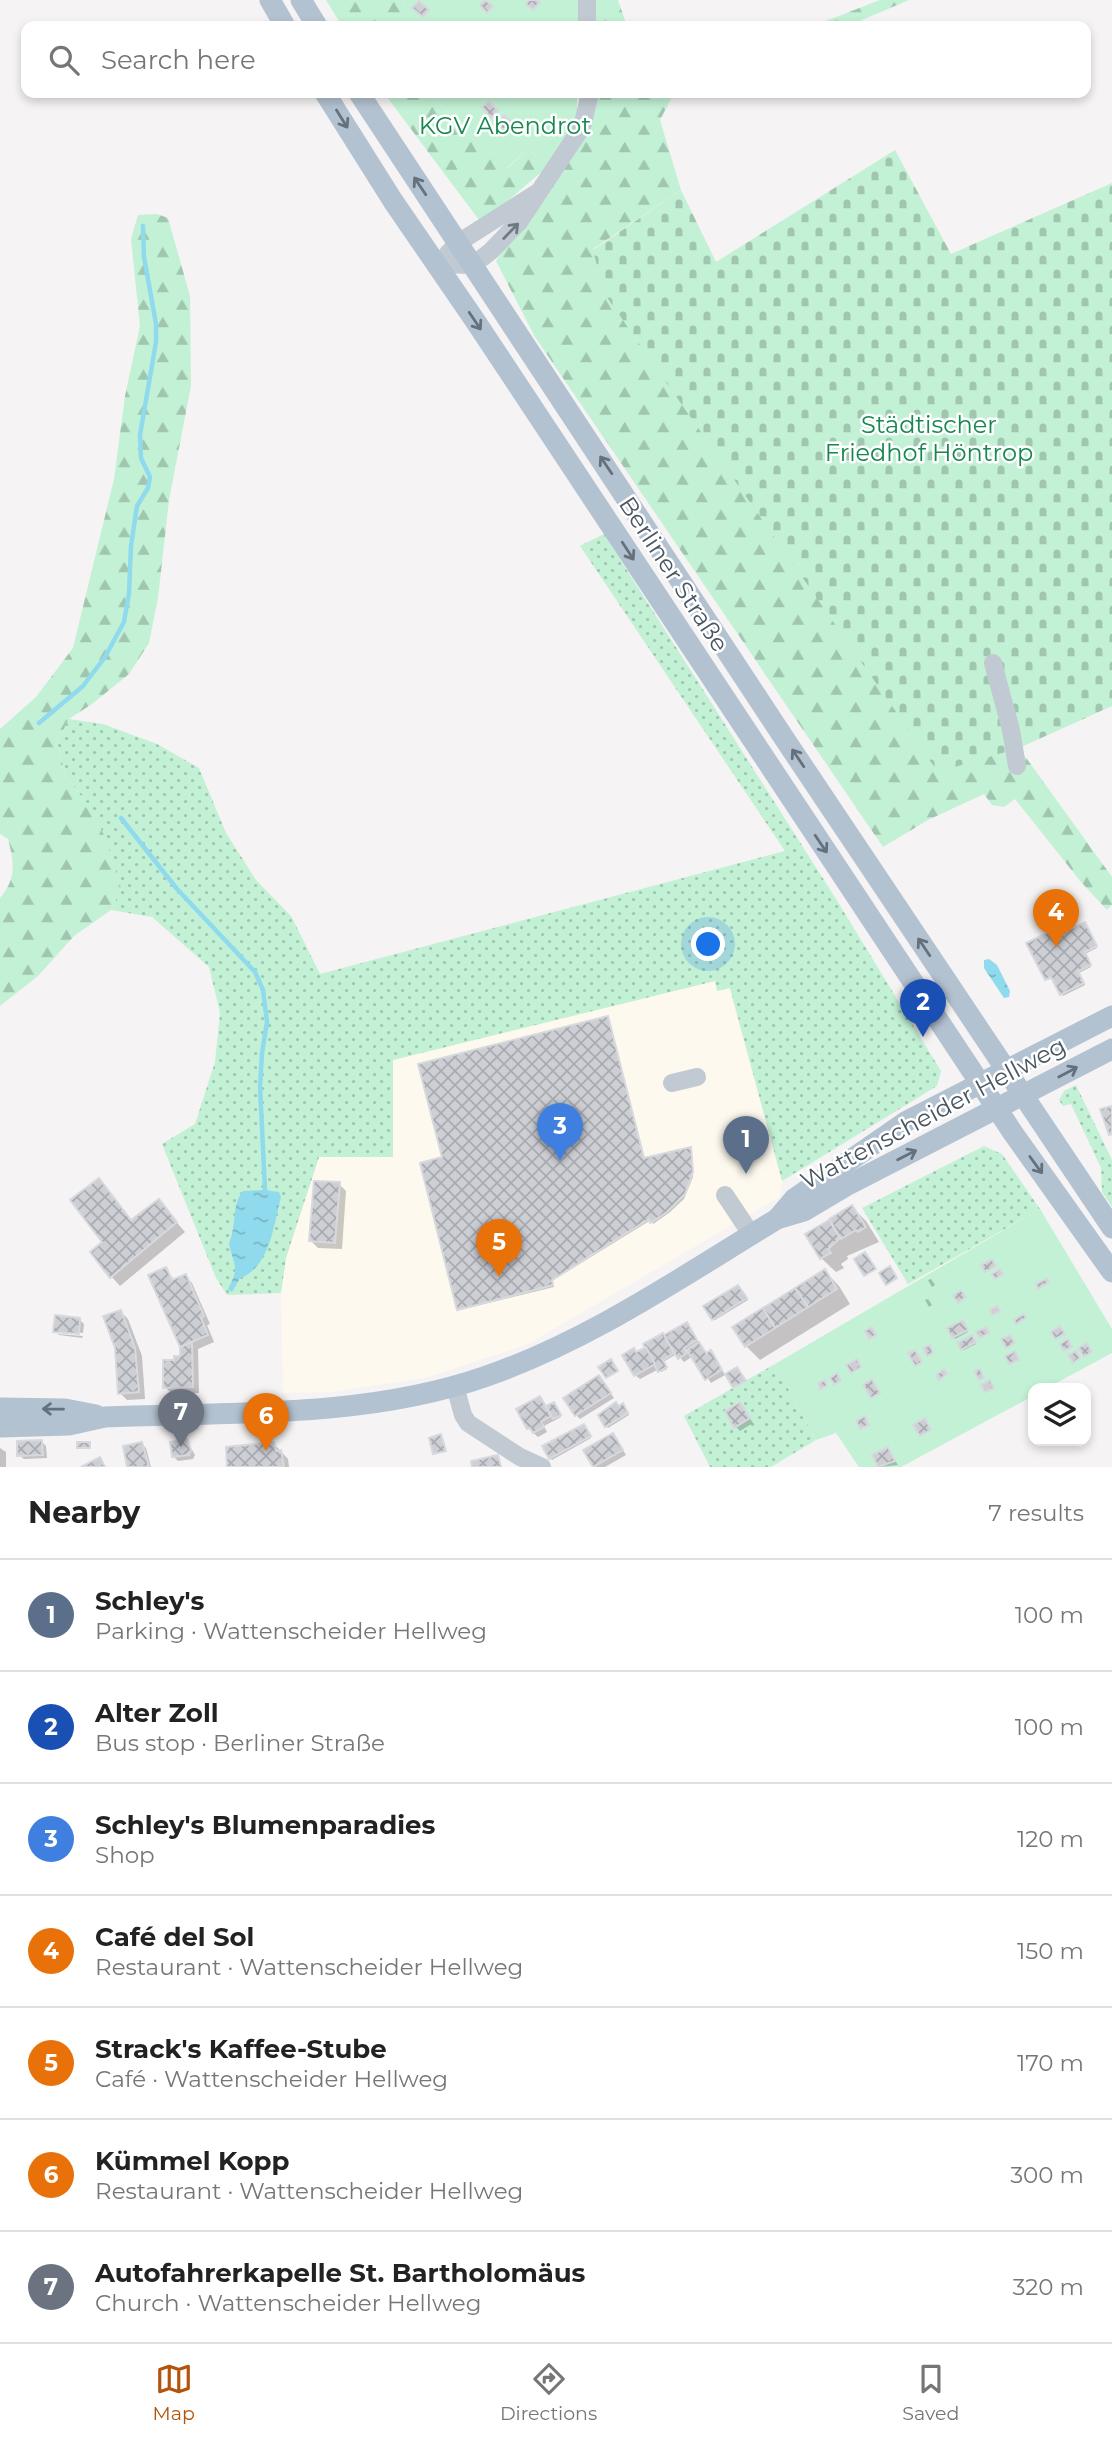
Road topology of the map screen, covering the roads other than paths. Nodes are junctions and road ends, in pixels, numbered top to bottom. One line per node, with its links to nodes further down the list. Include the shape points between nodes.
1 (270, 0): 4 (main road)
2 (301, 0): 5 (main road)
3 (587, 0): 6 (street)
4 (282, 21)
5 (314, 21)
6 (587, 21)
7 (328, 98): 12 (main road, Berliner Straße, one-way to 12)
8 (362, 98): 11 (main road, Berliner Straße, one-way to 8)
9 (589, 98): 10 (street, via 582,127)
10 (541, 190): 11 (street); 13 (street, one-way to 10, via 519,222)
11 (458, 243): 12 (street); 13 (main road, Berliner Straße)
12 (438, 264): 13 (street); 21 (main road, Berliner Straße, one-way to 21)
13 (473, 265): 18 (main road, Berliner Straße, one-way to 13)
14 (993, 663): 15 (street)
15 (1017, 766)
16 (1112, 1016): 18 (main road, Wattenscheider Hellweg)
17 (1112, 1049): 22 (main road, Wattenscheider Hellweg, one-way to 17)
18 (1007, 1070): 21 (main road, Wattenscheider Hellweg); 22 (main road, Berliner Straße)
19 (696, 1077): 20 (street)
20 (672, 1083)
21 (981, 1083): 23 (main road, Berliner Straße); 25 (main road, Wattenscheider Hellweg, via 879,1139 793,1199)
22 (1024, 1095): 23 (main road, Wattenscheider Hellweg); 26 (main road, Berliner Straße)
23 (997, 1109): 25 (main road, Wattenscheider Hellweg, one-way to 23, via 804,1211); 28 (main road, Berliner Straße, one-way to 28)
24 (725, 1195): 27 (street)
25 (777, 1219): 27 (main road, Wattenscheider Hellweg)
26 (1112, 1227)
27 (751, 1234): 29 (main road, Wattenscheider Hellweg, via 583,1335 516,1366)
28 (1112, 1272)
29 (455, 1386): 31 (main road, Wattenscheider Hellweg, via 326,1408); 33 (street, via 468,1423)
30 (0, 1408): 31 (main road, Wattenscheider Hellweg, one-way to 30, via 65,1409)
31 (105, 1417): 32 (main road, Wattenscheider Hellweg, via 69,1425)
32 (0, 1427)
33 (542, 1467)

